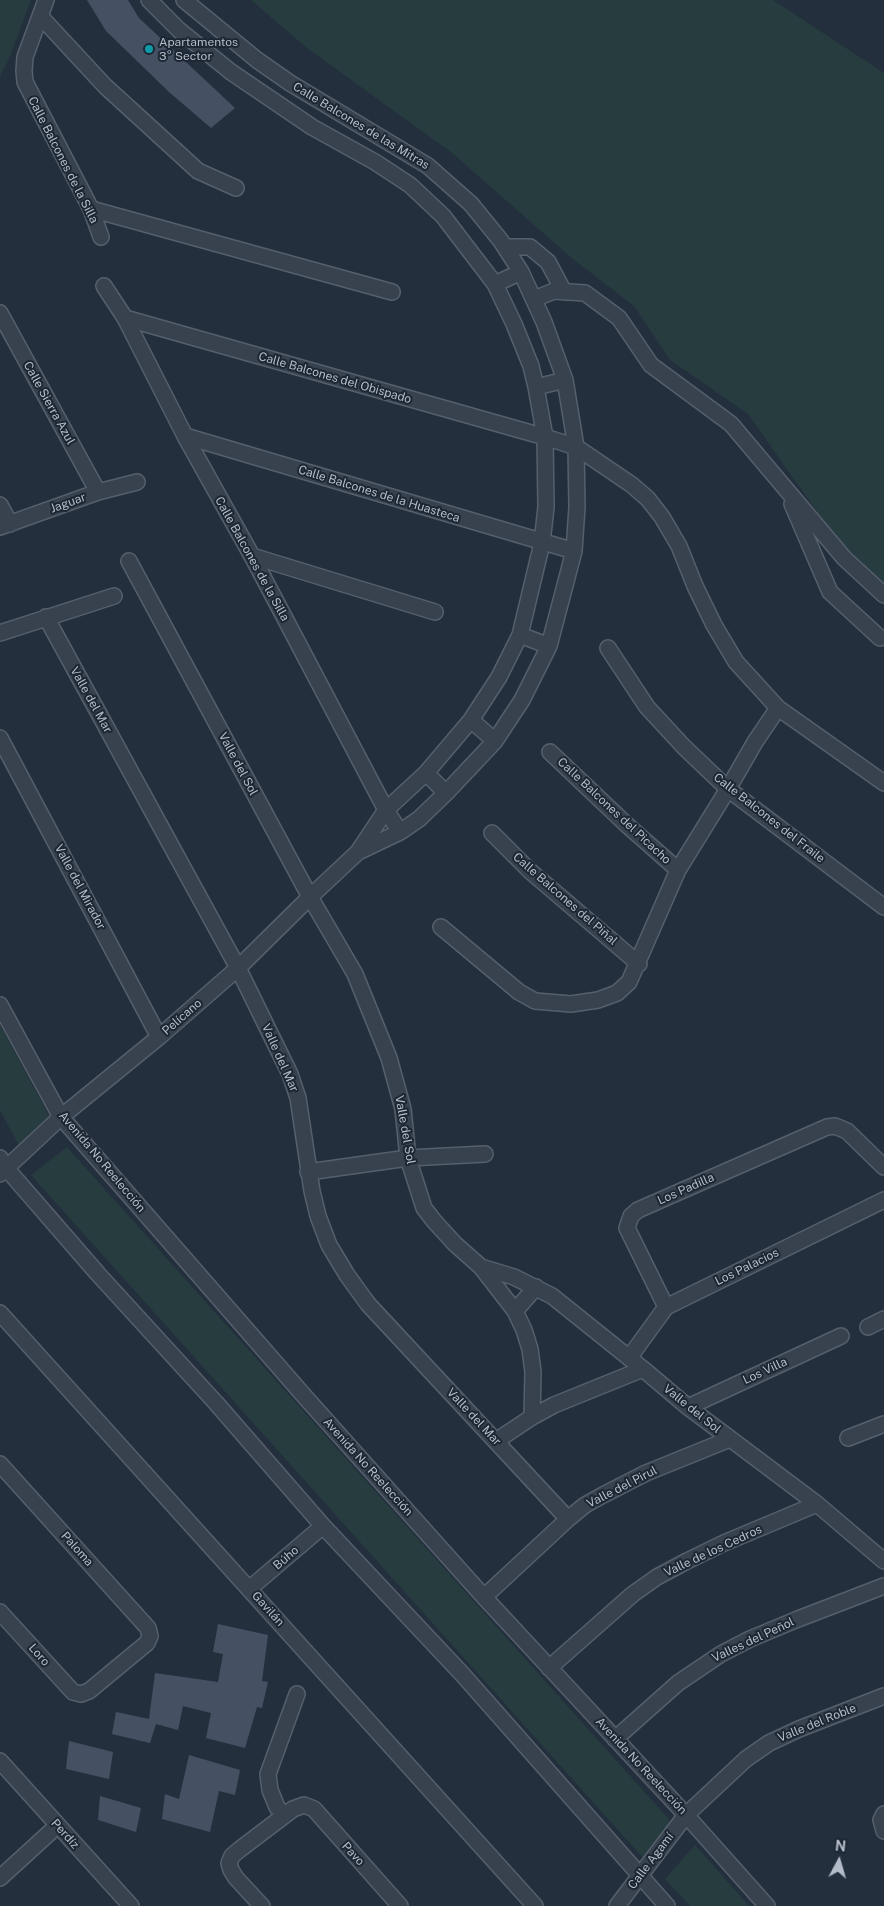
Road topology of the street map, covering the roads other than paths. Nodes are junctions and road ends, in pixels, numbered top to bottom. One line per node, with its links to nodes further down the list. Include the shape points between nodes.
1 (46, 0): 4 (street)
2 (149, 0): 6 (street, Calle Balcones de las Mitras, via 178,30 231,72 312,127)
3 (184, 0): 5 (street, Calle Balcones de las Mitras, via 290,84)
4 (41, 17): 7 (street, via 105,86 198,171); 8 (street, Calle Balcones de la Silla, via 25,57 25,82)
5 (428, 166): 6 (street); 10 (street, Calle Balcones de las Mitras, via 471,204)
6 (410, 185): 12 (street, Calle Balcones de las Mitras, via 443,216)
7 (236, 188)
8 (91, 209): 9 (street, Calle Balcones de la Silla); 14 (street)
9 (101, 237)
10 (505, 247): 11 (street, Calle Balcones de las Mitras); 15 (street, via 530,247 548,262)
11 (521, 272): 12 (street); 16 (street, Calle Balcones de las Mitras)
12 (495, 284): 20 (street, Calle Balcones de las Mitras, via 531,366)
13 (104, 286): 18 (street, Calle Balcones de la Silla)
14 (392, 292)
15 (564, 292): 16 (street, via 554,291); 25 (street, via 585,294 619,318 651,365 731,424)
16 (534, 299): 19 (street, Calle Balcones de las Mitras)
17 (0, 313): 26 (street, Calle Sierra Azul)
18 (126, 318): 21 (street, Calle Balcones de la Silla); 22 (street, Calle Balcones del Obispado)
19 (565, 380): 20 (street); 23 (street, Calle Balcones de las Mitras)
20 (536, 387): 22 (street, Calle Balcones de las Mitras)
21 (185, 436): 29 (street, Calle Balcones de la Huasteca); 31 (street, Calle Balcones de la Silla)
22 (545, 437): 23 (street, Calle Balcones del Obispado); 29 (street, Calle Balcones de las Mitras, via 546,507)
23 (576, 447): 30 (street, Calle Balcones de las Mitras); 42 (street, Calle Balcones del Obispado, via 632,485 662,517 679,546 710,617 736,662)
24 (137, 482): 26 (street, Jaguar)
25 (786, 488): 33 (street, via 844,558); 39 (street, via 830,592)
26 (98, 492): 28 (street, Jaguar)
27 (0, 505): 28 (street)
28 (5, 526)
29 (542, 543): 30 (street, Calle Balcones de la Huasteca); 38 (street, Calle Balcones de las Mitras)
30 (574, 551): 40 (street, Calle Balcones de las Mitras)
31 (252, 556): 35 (street); 51 (street, Calle Balcones de la Silla)
32 (129, 561): 56 (street, Valle del Sol)
33 (884, 595)
34 (114, 596): 36 (street)
35 (435, 612)
36 (46, 618): 37 (street); 60 (street, Valle del Mar)
37 (0, 633)
38 (520, 635): 40 (street); 43 (street, Calle Balcones de las Mitras, via 499,677)
39 (880, 638)
40 (550, 646): 45 (street, Calle Balcones de las Mitras, via 522,700)
41 (608, 648): 49 (street, Calle Balcones del Fraile, via 648,707)
42 (778, 708): 48 (street, Calle Balcones del Obispado); 49 (street, via 754,742)
43 (471, 720): 45 (street); 47 (street, Calle Balcones de las Mitras)
44 (0, 738): 62 (street, Valle del Mirador)
45 (495, 741): 50 (street, Calle Balcones de las Mitras)
46 (550, 752): 55 (street, Calle Balcones del Picacho, via 626,826)
47 (426, 773): 50 (street); 51 (street, Calle Balcones de las Mitras)
48 (884, 783)
49 (728, 789): 55 (street); 57 (street, Calle Balcones del Fraile)
50 (446, 793): 52 (street, Calle Balcones de las Mitras)
51 (386, 810): 52 (street, Calle Balcones de la Silla); 54 (street, Pelícano)
52 (400, 832): 54 (street, Pelícano)
53 (492, 833): 59 (street, Calle Balcones del Piñal, via 530,872)
54 (358, 852): 56 (street, Pelícano)
55 (678, 870): 59 (street)
56 (310, 896): 60 (street, Pelícano); 65 (street, Valle del Sol, via 355,974 389,1058 403,1109)
57 (884, 907)
58 (442, 927): 59 (street, via 534,1001 571,1004 598,1000 617,993 629,982)
59 (639, 964)
60 (238, 968): 62 (street, Pelícano); 68 (street, Valle del Mar, via 290,1074 298,1098)
61 (0, 1005): 63 (street, Avenida No Reelección)
62 (159, 1037): 63 (street, Pelícano)
63 (61, 1117): 66 (street, Pelícano); 93 (street, Avenida No Reelección)
64 (485, 1154): 65 (street)
65 (408, 1158): 68 (street); 70 (street, Valle del Sol, via 424,1208 455,1244)
66 (2, 1166): 89 (street, via 216,1402)
67 (884, 1167): 72 (street, Los Padilla, via 847,1131 835,1126 821,1129 638,1210 631,1216 627,1228)
68 (308, 1172): 85 (street, Valle del Mar, via 329,1245 346,1275 368,1304)
69 (884, 1200): 72 (street, Los Palacios)
70 (481, 1267): 71 (street, Valle del Sol); 73 (street)
71 (536, 1287): 73 (street); 78 (street, Valle del Sol, via 552,1296)
72 (666, 1307): 78 (street, Los Palacios)
73 (515, 1311): 81 (street, via 530,1349)
74 (0, 1313): 92 (street, Gavilán)
75 (884, 1319): 76 (street)
76 (868, 1327)
77 (841, 1336): 80 (street, Los Villa)
78 (629, 1358): 79 (street, Valle del Sol)
79 (644, 1369): 80 (street, Valle del Sol); 81 (street)
80 (688, 1407): 84 (street, Valle del Sol)
81 (532, 1417): 85 (street)
82 (884, 1424): 83 (street)
83 (848, 1438)
84 (730, 1439): 87 (street, Valle del Sol); 88 (street, Valle del Pirul, via 611,1490)
85 (496, 1441): 88 (street, Valle del Mar)
86 (0, 1464): 96 (street, Paloma, via 148,1628 150,1636 147,1643 89,1691)
87 (816, 1504): 90 (street, Valle del Sol); 95 (street, Valle de los Cedros, via 724,1543 657,1577)
88 (568, 1519): 93 (street, Valle del Pirul)
89 (323, 1526): 92 (street, Búho); 106 (street, via 463,1675)
90 (884, 1561)
91 (884, 1586): 99 (street, Valles del Peñol, via 790,1622 721,1654 678,1683)
92 (250, 1589): 111 (street, Gavilán)
93 (484, 1597): 95 (street, Avenida No Reelección)
94 (0, 1612): 96 (street, Loro, via 72,1692)
95 (549, 1668): 99 (street, Avenida No Reelección)
96 (80, 1694)
97 (297, 1694): 103 (street, via 268,1774 270,1790)
98 (884, 1696): 102 (street, Valle del Roble, via 769,1744 733,1770)
99 (615, 1739): 102 (street, Avenida No Reelección)
100 (0, 1761): 104 (street, Perdíz)
101 (884, 1814): 105 (street, via 881,1820)
102 (686, 1815): 106 (street, Calle Agamí); 114 (street, Avenida No Reelección)
103 (284, 1816): 109 (street, via 232,1856 229,1863 236,1878); 110 (street, Pavo, via 304,1805 314,1809)
104 (58, 1825): 107 (street); 108 (street, Perdíz)
105 (884, 1831)
106 (640, 1876): 112 (street, Calle Agamí); 113 (street)
107 (0, 1878)
108 (131, 1906)
109 (262, 1906)
110 (400, 1906)
111 (535, 1906)
112 (616, 1906)
113 (667, 1906)
114 (767, 1906)

